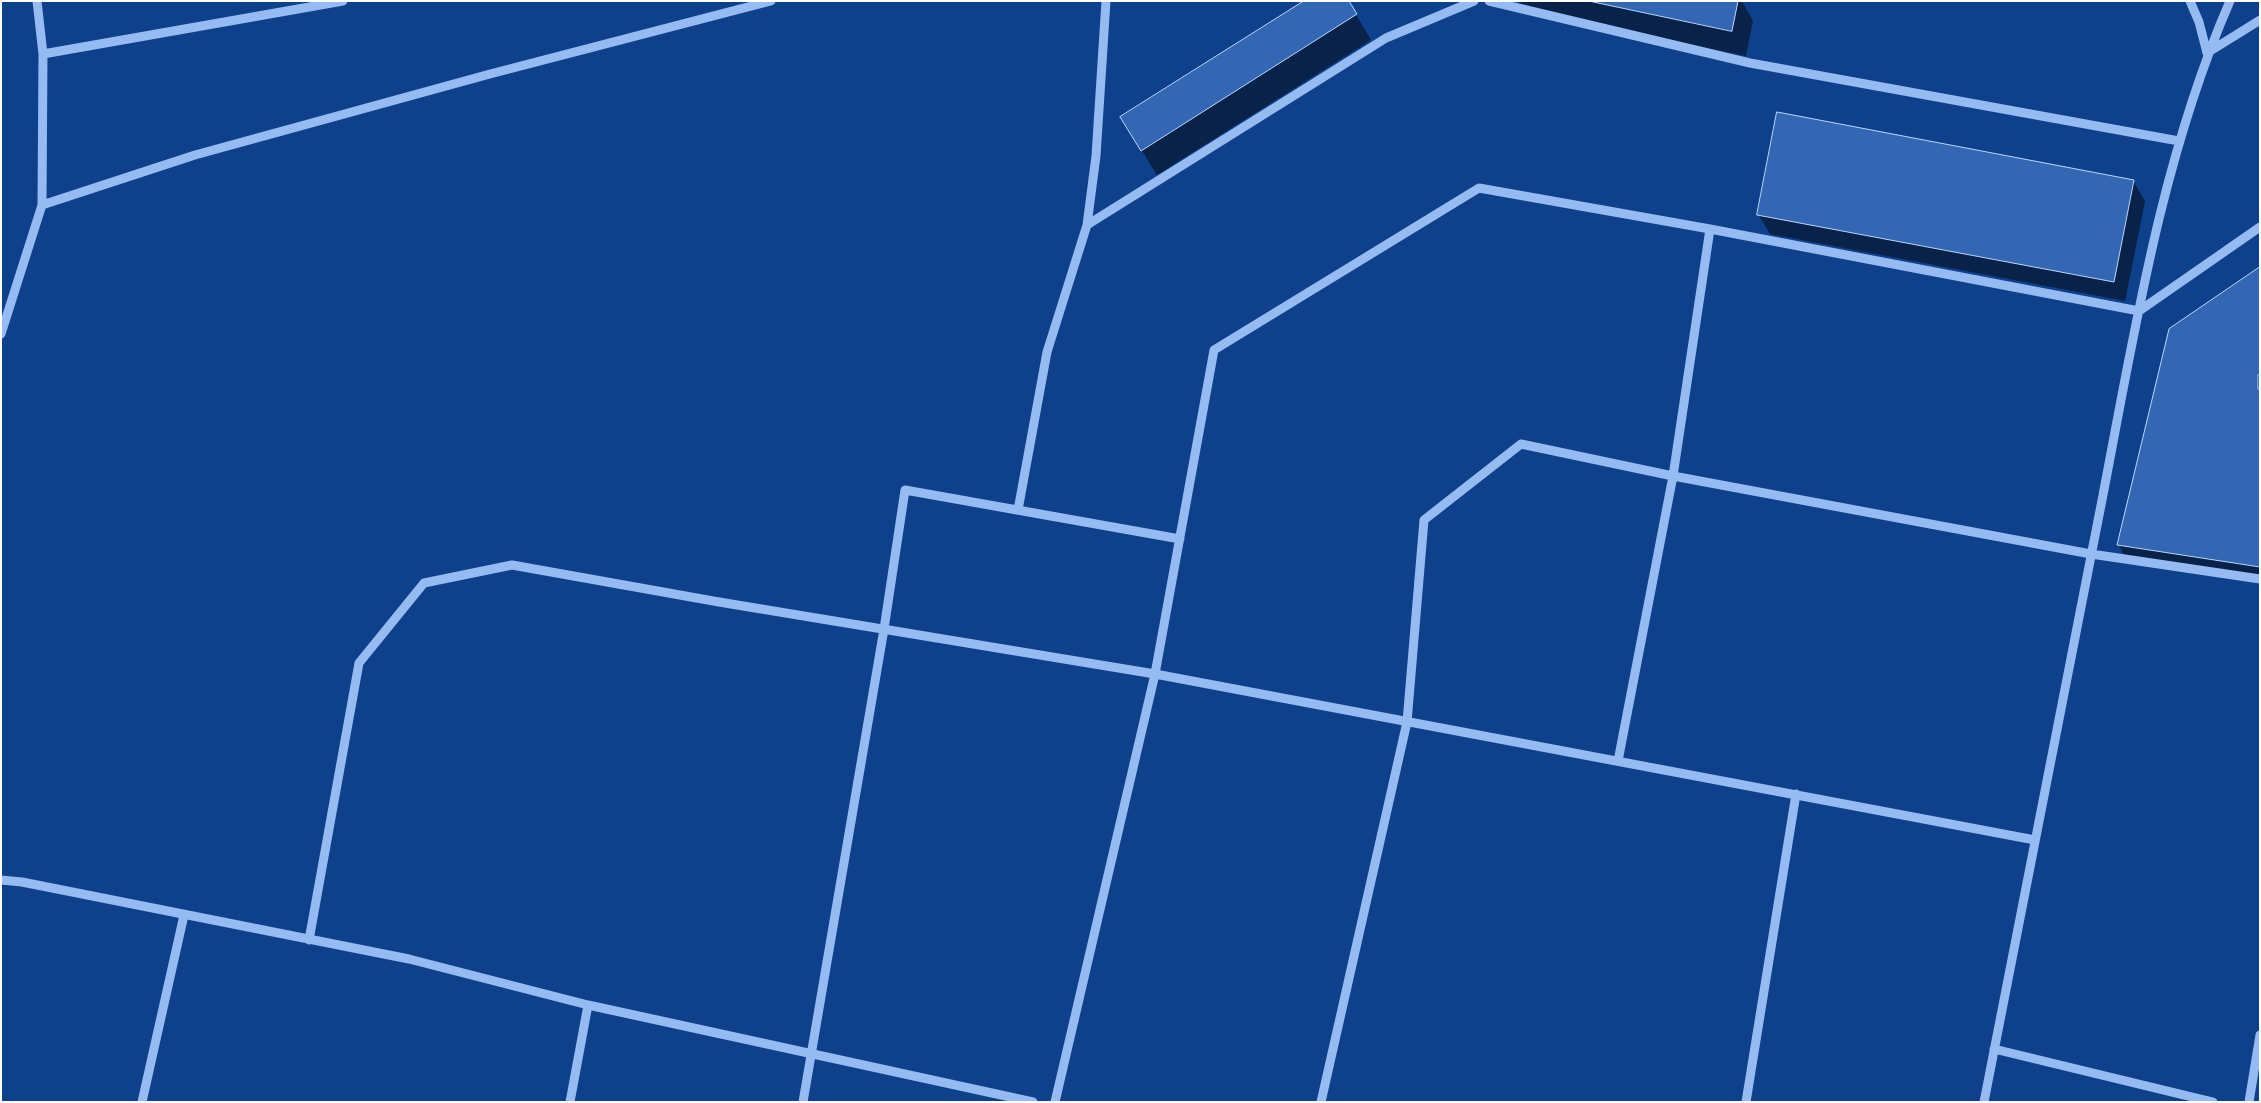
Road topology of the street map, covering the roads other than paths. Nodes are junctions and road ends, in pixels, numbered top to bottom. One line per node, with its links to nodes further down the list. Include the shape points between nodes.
1 (37, 1): 10 (street)
2 (342, 1): 10 (street)
3 (771, 1): 13 (street, via 195,155)
4 (1106, 1): 14 (street, via 1096,156)
5 (1474, 1): 14 (street, via 1386,38)
6 (1489, 1): 12 (street, via 1750,63)
7 (2190, 1): 11 (street)
8 (2230, 1): 11 (street)
9 (2260, 20): 11 (street)
10 (43, 54): 13 (street)
11 (2207, 54): 12 (street)
12 (2179, 141): 17 (street)
13 (42, 206): 18 (street)
14 (1087, 225): 20 (street, via 1047,352)
15 (2260, 227): 17 (street)
16 (1710, 229): 17 (street); 19 (street); 21 (street, via 1479,188 1214,350)
17 (2139, 312): 22 (street)
18 (1, 334)
19 (1673, 476): 22 (street); 26 (street, via 1521,444 1424,520); 27 (street)
20 (1018, 510): 21 (street); 24 (street, via 905,490)
21 (1180, 539): 25 (street)
22 (2091, 554): 23 (street); 29 (street)
23 (2260, 578)
24 (884, 629): 25 (street); 32 (street, via 512,565 424,584 359,663); 36 (street)
25 (1155, 674): 26 (street); 41 (street)
26 (1407, 722): 27 (street); 42 (street)
27 (1618, 761): 28 (street)
28 (1796, 794): 29 (street); 43 (street)
29 (2036, 840): 35 (street)
30 (1, 880): 31 (street)
31 (184, 914): 32 (street); 37 (street)
32 (309, 940): 33 (street, via 408,959)
33 (588, 1006): 36 (street); 38 (street)
34 (2260, 1035): 46 (street)
35 (1994, 1049): 44 (street); 45 (street)
36 (812, 1054): 39 (street); 40 (street)
37 (142, 1102)
38 (570, 1102)
39 (803, 1102)
40 (1033, 1102)
41 (1055, 1102)
42 (1321, 1102)
43 (1746, 1102)
44 (1984, 1102)
45 (2213, 1102)
46 (2249, 1102)

